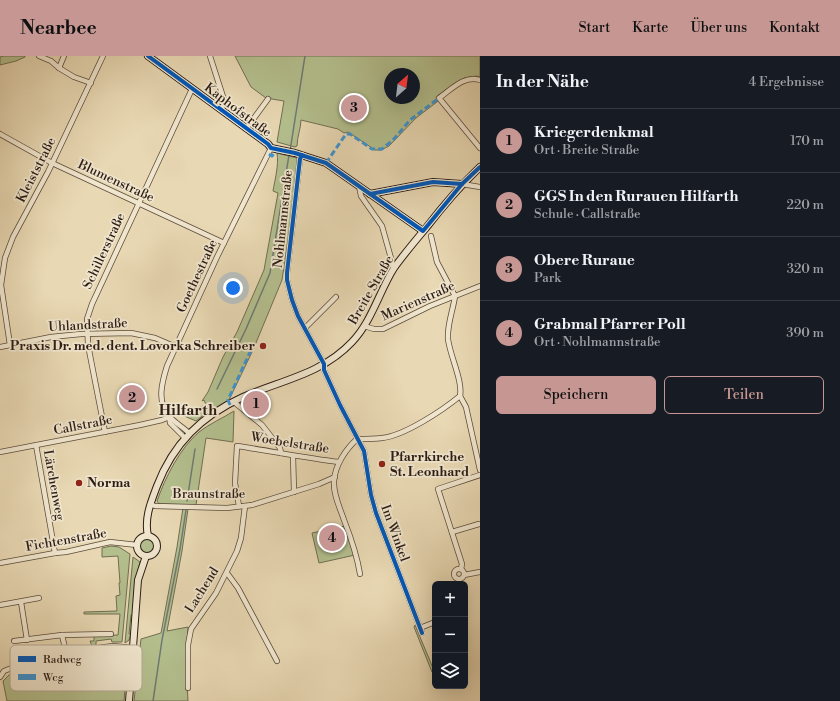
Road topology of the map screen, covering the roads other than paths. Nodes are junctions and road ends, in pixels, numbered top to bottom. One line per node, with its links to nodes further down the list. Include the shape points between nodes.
1 (39, 56): 6 (street)
2 (64, 56): 6 (street)
3 (103, 56): 8 (street, Kleiststraße)
4 (148, 56): 9 (main road, Kaphofstraße)
5 (210, 56): 11 (street, via 225,103)
6 (59, 68): 8 (street)
7 (480, 80): 15 (street, via 463,80 439,98)
8 (91, 83): 17 (street, Kleiststraße)
9 (192, 89): 11 (main road, Kaphofstraße); 23 (street, Schillerstraße)
10 (268, 99): 12 (street)
11 (221, 109): 12 (main road, Kaphofstraße)
12 (246, 129): 14 (main road, Kaphofstraße)
13 (0, 134): 17 (street, Blumenstraße)
14 (271, 148): 16 (main road, Kaphofstraße); 26 (street, Goethestraße)
15 (480, 148)
16 (302, 155): 20 (main road, Kaphofstraße, via 326,163); 33 (street, Nohlmannstraße, via 287,273 292,300)
17 (52, 163): 23 (street, Blumenstraße); 31 (street, Kleiststraße, via 5,258)
18 (480, 167): 19 (main road, Breite Straße)
19 (462, 184): 21 (street); 22 (main road, via 433,182); 24 (main road, Breite Straße)
20 (359, 186): 22 (main road, Kaphofstraße); 27 (street, via 361,196 382,226)
21 (480, 187)
22 (370, 194): 24 (main road, Kaphofstraße)
23 (138, 203): 26 (street, Blumenstraße); 34 (street, Schillerstraße, via 92,304)
24 (423, 231): 27 (main road, Breite Straße)
25 (431, 236): 29 (street, via 437,262)
26 (224, 243): 37 (street, Goethestraße)
27 (394, 269): 32 (main road, Breite Straße)
28 (480, 286): 29 (street, Marienstraße)
29 (455, 296): 32 (street, Marienstraße, via 383,329); 39 (street, via 448,329 450,349 461,389)
30 (336, 297): 33 (street)
31 (1, 298): 35 (street, Kleiststraße)
32 (364, 326): 38 (main road, Breite Straße, via 352,342)
33 (305, 328): 38 (street, Nohlmannstraße)
34 (88, 334): 35 (street, Uhlandstraße, via 51,337); 37 (street, Uhlandstraße, via 143,334); 42 (street, Schillerstraße)
35 (10, 345): 36 (street, Uhlandstraße)
36 (0, 347)
37 (176, 347): 41 (street, Goethestraße, via 161,388 163,406)
38 (324, 364): 40 (main road, Breite Straße); 44 (street, Nohlmannstraße, via 324,370)
39 (460, 396): 44 (street, via 400,434 383,438); 50 (street, via 466,407)
40 (234, 402): 43 (main road, Breite Straße, via 204,419); 47 (street, via 262,425)
41 (169, 417): 42 (street, Callstraße); 43 (street, Goethestraße, via 170,423)
42 (105, 432): 45 (street, Callstraße)
43 (187, 436): 54 (main road, Breite Straße, via 167,465)
44 (357, 439): 49 (street, via 349,446); 75 (street, Im Winkel, via 364,451 376,513)
45 (36, 445): 46 (street, Callstraße); 61 (street, Lärchenweg)
46 (0, 452)
47 (281, 453): 48 (street, Woebelstraße); 55 (street, Woebelstraße, via 237,446 235,483)
48 (292, 456): 49 (street, Woebelstraße); 53 (street)
49 (340, 462): 52 (street)
50 (480, 470)
51 (480, 475): 58 (street, via 438,489)
52 (335, 477): 53 (street, Braunstraße); 67 (street, via 335,492 356,554)
53 (294, 492): 56 (street, Braunstraße)
54 (150, 504): 55 (street, Braunstraße, via 227,508); 59 (main road, Breite Straße, via 147,517)
55 (239, 506): 56 (street, Braunstraße)
56 (245, 506): 66 (street, Lachend, via 241,538)
57 (479, 524): 58 (street)
58 (452, 532): 64 (street, via 462,564)
59 (148, 536): 60 (main road, via 140,538); 62 (main road, via 155,540 157,547 153,554)
60 (137, 545): 61 (street, Fichtenstraße, via 110,542); 62 (main road, via 140,552)
61 (54, 553): 63 (street, Fichtenstraße)
62 (146, 556): 82 (main road, via 138,580)
63 (0, 563)
64 (461, 569): 68 (street); 69 (street, via 454,571)
65 (480, 572): 68 (street)
66 (227, 573): 83 (street, via 238,588); 86 (street, Lachend, via 191,629 188,645)
67 (360, 574)
68 (464, 575): 69 (street)
69 (457, 578): 70 (street)
70 (456, 581)
71 (40, 598): 72 (street)
72 (21, 602): 73 (street); 79 (street)
73 (0, 605)
74 (432, 623): 75 (street)
75 (420, 628): 76 (street, Im Winkel)
76 (422, 633)
77 (111, 634): 78 (street)
78 (62, 635): 79 (street); 81 (street)
79 (27, 640): 80 (street)
80 (14, 642)
81 (64, 645)
82 (133, 645)
83 (277, 661)
84 (10, 669): 85 (street, via 4,671)
85 (0, 677)
86 (188, 688)
87 (130, 691): 88 (main road)
88 (129, 701)

